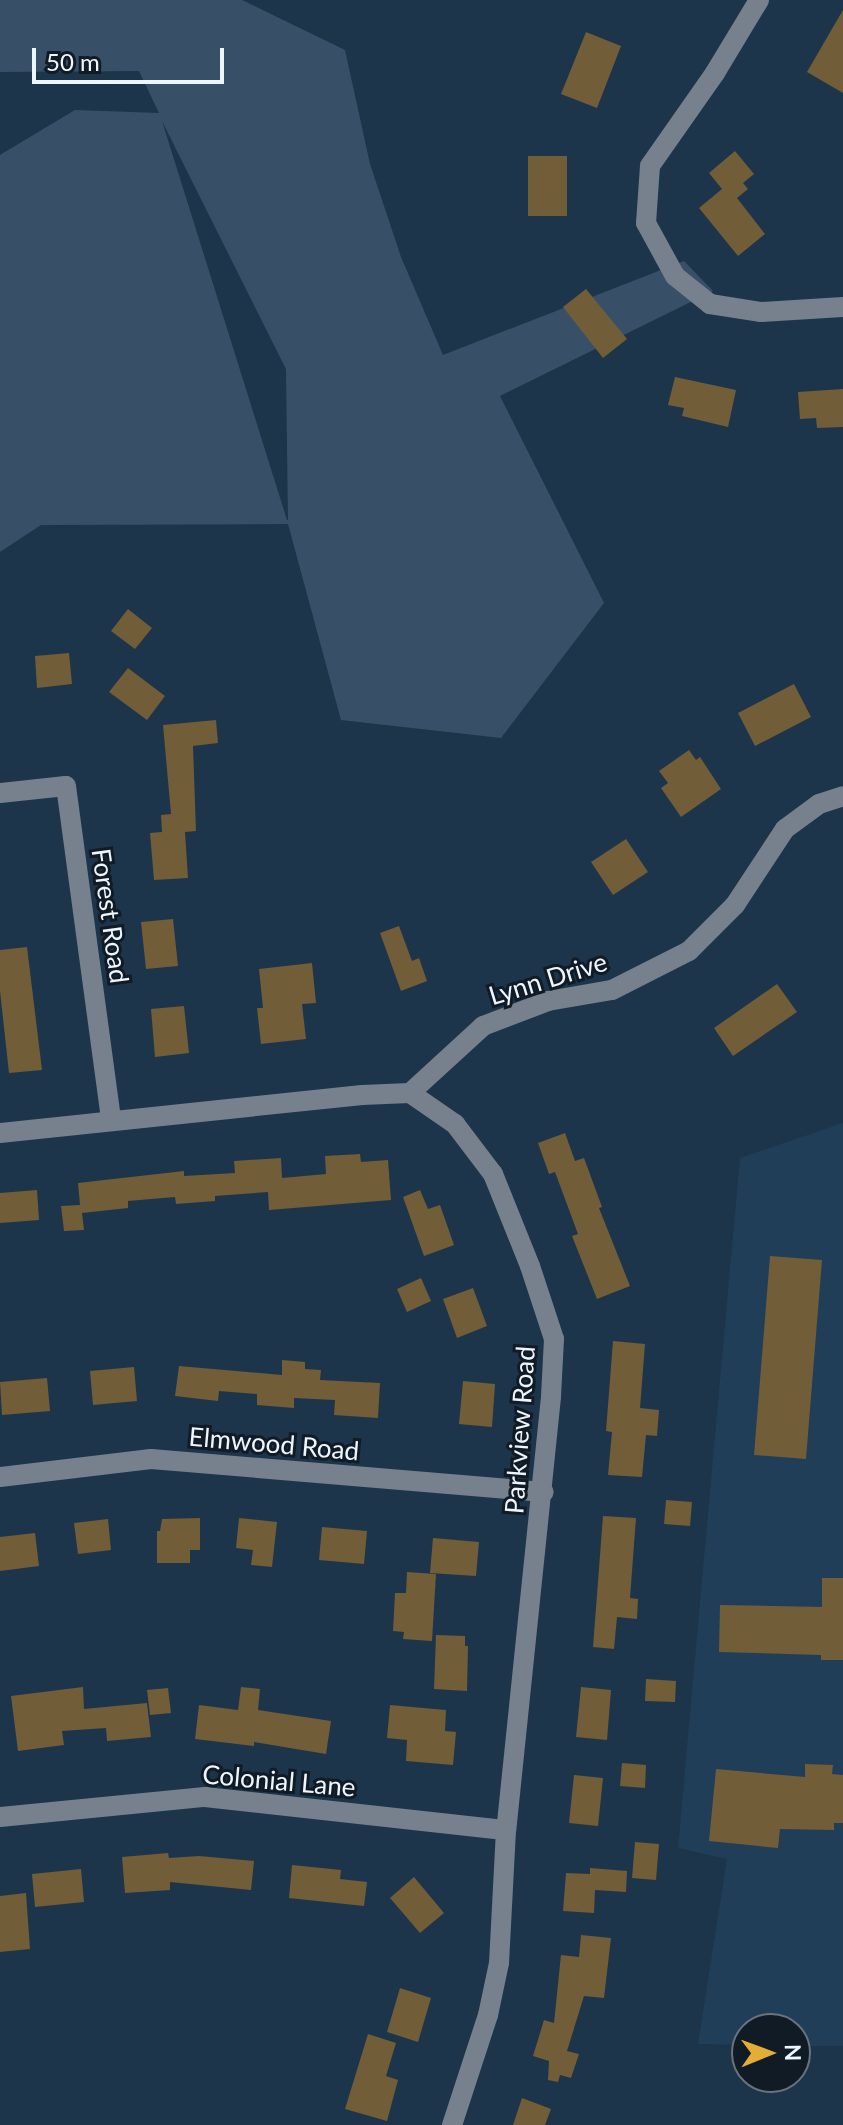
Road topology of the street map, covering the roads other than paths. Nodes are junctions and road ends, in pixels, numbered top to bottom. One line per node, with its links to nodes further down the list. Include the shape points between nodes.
1 (759, 0): 2 (street, via 650,166 646,223 675,276 710,304 761,312)
2 (843, 307)
3 (0, 793): 6 (street, Forest Road, via 66,786)
4 (843, 796): 5 (street, Lynn Drive, via 819,804 785,829 735,905 689,951 612,990 548,1001 483,1026)
5 (410, 1093): 6 (street); 9 (street, Parkview Road, via 455,1124 493,1174 530,1266 554,1339)
6 (111, 1119): 7 (street)
7 (0, 1133)
8 (0, 1477): 9 (street, Elmwood Road, via 151,1459)
9 (544, 1492): 11 (street, Parkview Road)
10 (0, 1817): 11 (street, Colonial Lane, via 205,1797)
11 (506, 1830): 12 (street, Parkview Road, via 499,1963)
12 (452, 2125)

